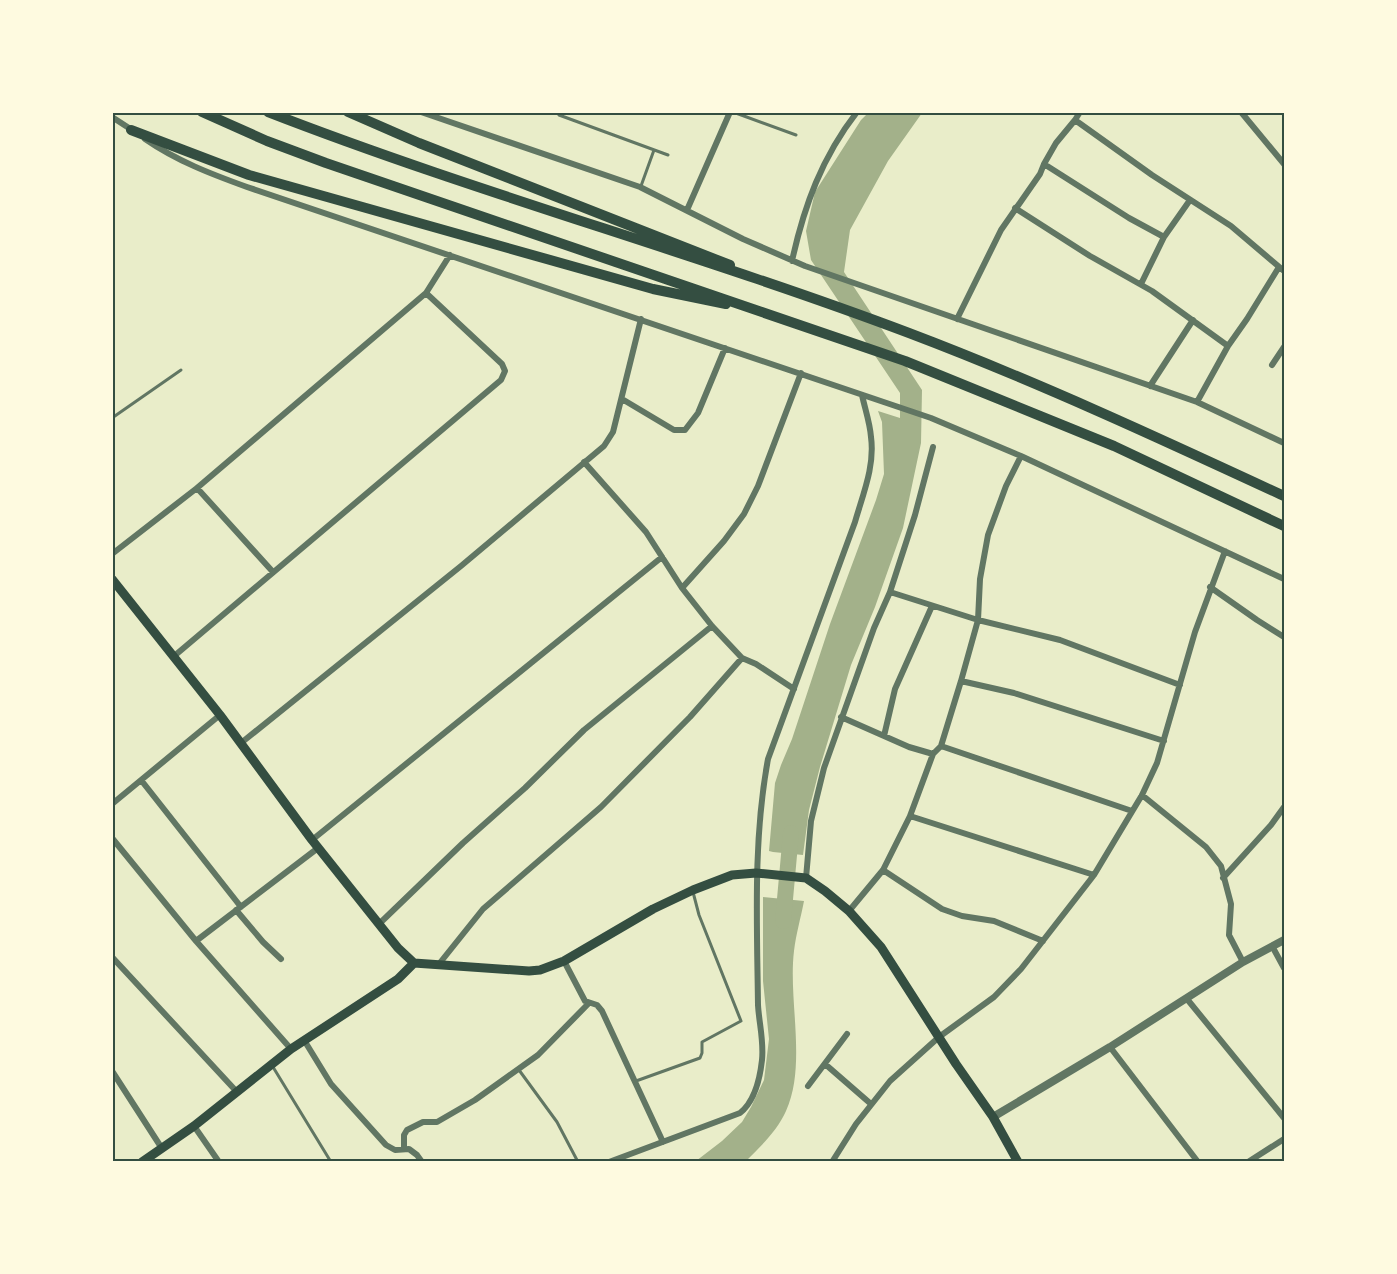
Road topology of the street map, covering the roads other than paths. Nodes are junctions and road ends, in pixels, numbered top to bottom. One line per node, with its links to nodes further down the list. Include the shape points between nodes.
1 (202, 112): 29 (highway, via 327,163)
2 (268, 112): 27 (highway, via 356,146)
3 (348, 112): 27 (highway)
4 (421, 112): 18 (street)
5 (731, 112): 13 (lane); 21 (street)
6 (857, 112): 24 (street, via 815,181)
7 (1080, 112): 11 (street)
8 (1241, 112): 17 (street)
9 (559, 115): 14 (lane)
10 (112, 117): 12 (street)
11 (1075, 120): 16 (street); 19 (street)
12 (131, 130): 23 (street, via 169,156 207,173); 29 (highway, via 249,175 653,289)
13 (796, 135)
14 (654, 150): 15 (lane); 18 (lane)
15 (668, 155)
16 (1044, 164): 20 (street); 22 (street)
17 (1284, 164)
18 (640, 187): 21 (street)
19 (1190, 200): 22 (street); 25 (street, via 1231,226)
20 (1015, 208): 26 (street); 31 (street)
21 (687, 210): 24 (street)
22 (1164, 237): 26 (street)
23 (450, 255): 28 (street); 30 (street)
24 (792, 261): 31 (street)
25 (1282, 269): 33 (street)
26 (1141, 284): 32 (street)
27 (789, 290): 49 (highway, via 909,333 1122,421)
28 (426, 293): 48 (street); 54 (street, via 502,364 505,371 501,380)
29 (773, 314): 50 (highway, via 905,361 1114,446)
30 (641, 319): 35 (street); 41 (street)
31 (957, 319): 39 (street)
32 (1193, 320): 33 (street); 39 (street)
33 (1228, 346): 42 (street)
34 (1284, 347): 36 (street)
35 (725, 348): 38 (street); 41 (street, via 698,413 685,430 674,430)
36 (1272, 365)
37 (181, 370): 43 (lane)
38 (801, 373): 40 (street); 58 (street, via 744,514)
39 (1150, 386): 42 (street)
40 (862, 395): 46 (street, via 931,418); 68 (street, via 871,435 869,473)
41 (622, 399): 47 (street, via 609,440)
42 (1197, 402): 44 (street)
43 (112, 418)
44 (1284, 443)
45 (933, 447): 59 (street)
46 (1021, 456): 51 (street); 61 (street, via 988,535)
47 (584, 462): 53 (street, via 646,532); 73 (street)
48 (197, 488): 52 (street); 54 (street)
49 (1284, 496)
50 (1284, 526)
51 (1225, 551): 56 (street); 57 (street)
52 (112, 554)
53 (662, 557): 58 (street); 83 (street)
54 (273, 572): 64 (street)
55 (112, 579): 64 (main road)
56 (1284, 579)
57 (1210, 587): 63 (street); 67 (street)
58 (682, 588): 62 (street)
59 (890, 592): 60 (street); 70 (street)
60 (932, 606): 61 (street); 71 (street, via 895,689)
61 (978, 620): 66 (street); 67 (street, via 1060,640)
62 (712, 626): 65 (street); 92 (street, via 584,730)
63 (1284, 636)
64 (172, 657): 69 (main road)
65 (742, 658): 68 (street); 102 (street, via 602,807 483,909)
66 (961, 681): 72 (street, via 1014,693); 74 (street)
67 (1180, 686): 72 (street)
68 (794, 689): 85 (street, via 768,759)
69 (220, 715): 73 (main road); 76 (street)
70 (842, 717): 71 (street); 87 (street, via 814,804)
71 (884, 736): 75 (street)
72 (1164, 741): 77 (street)
73 (241, 743): 83 (main road)
74 (941, 746): 75 (street); 80 (street)
75 (933, 754): 81 (street)
76 (141, 780): 78 (street); 90 (street)
77 (1142, 795): 80 (street); 88 (street, via 1206,847 1221,866)
78 (112, 804)
79 (1284, 807): 88 (street)
80 (1132, 811): 86 (street)
81 (910, 816): 84 (street); 86 (street)
82 (112, 838): 94 (street)
83 (315, 844): 90 (street); 92 (main road)
84 (883, 870): 91 (street); 95 (street, via 942,909 994,921)
85 (756, 873): 87 (main road); 89 (main road, via 732,875); 123 (street, via 762,1059 754,1092 740,1113)
86 (1094, 875): 95 (street)
87 (806, 878): 91 (main road)
88 (1223, 878): 100 (street, via 1231,904 1229,935)
89 (693, 890): 99 (main road); 115 (lane, via 741,1021 702,1042 700,1058)
90 (238, 908): 94 (street); 98 (street, via 263,942)
91 (849, 911): 107 (main road, via 881,947)
92 (379, 924): 101 (main road)
93 (1284, 939): 96 (street)
94 (196, 941): 110 (street)
95 (1043, 941): 107 (street, via 994,997)
96 (1272, 946): 100 (street); 103 (street)
97 (112, 957): 117 (street)
98 (281, 958)
99 (564, 961): 102 (main road, via 529,971); 105 (street)
100 (1243, 962): 104 (street)
101 (414, 963): 102 (main road); 108 (main road, via 398,979)
102 (439, 964)
103 (1284, 968)
104 (1187, 999): 109 (street); 120 (street)
105 (589, 1003): 113 (street, via 552,1042); 115 (street, via 601,1008)
106 (847, 1034): 111 (street)
107 (939, 1037): 118 (street, via 890,1081); 119 (main road)
108 (304, 1040): 110 (main road); 125 (street, via 331,1084 358,1115 390,1148)
109 (1110, 1047): 119 (street); 134 (street)
110 (291, 1049): 112 (main road)
111 (825, 1064): 116 (street); 118 (street)
112 (273, 1065): 117 (main road); 128 (lane)
113 (518, 1068): 125 (street, via 437,1122 423,1122 407,1130); 130 (lane, via 557,1122)
114 (112, 1071): 124 (street)
115 (636, 1082): 123 (street)
116 (808, 1086)
117 (237, 1092): 121 (main road)
118 (871, 1104): 132 (street)
119 (993, 1117): 133 (main road)
120 (1284, 1118)
121 (194, 1126): 124 (main road); 127 (street)
122 (1284, 1139): 135 (street)
123 (663, 1142): 131 (street)
124 (161, 1147): 126 (main road)
125 (404, 1148): 129 (street)
126 (142, 1161)
127 (219, 1161)
128 (331, 1161)
129 (422, 1161)
130 (578, 1161)
131 (609, 1161)
132 (832, 1161)
133 (1018, 1161)
134 (1198, 1161)
135 (1248, 1161)

